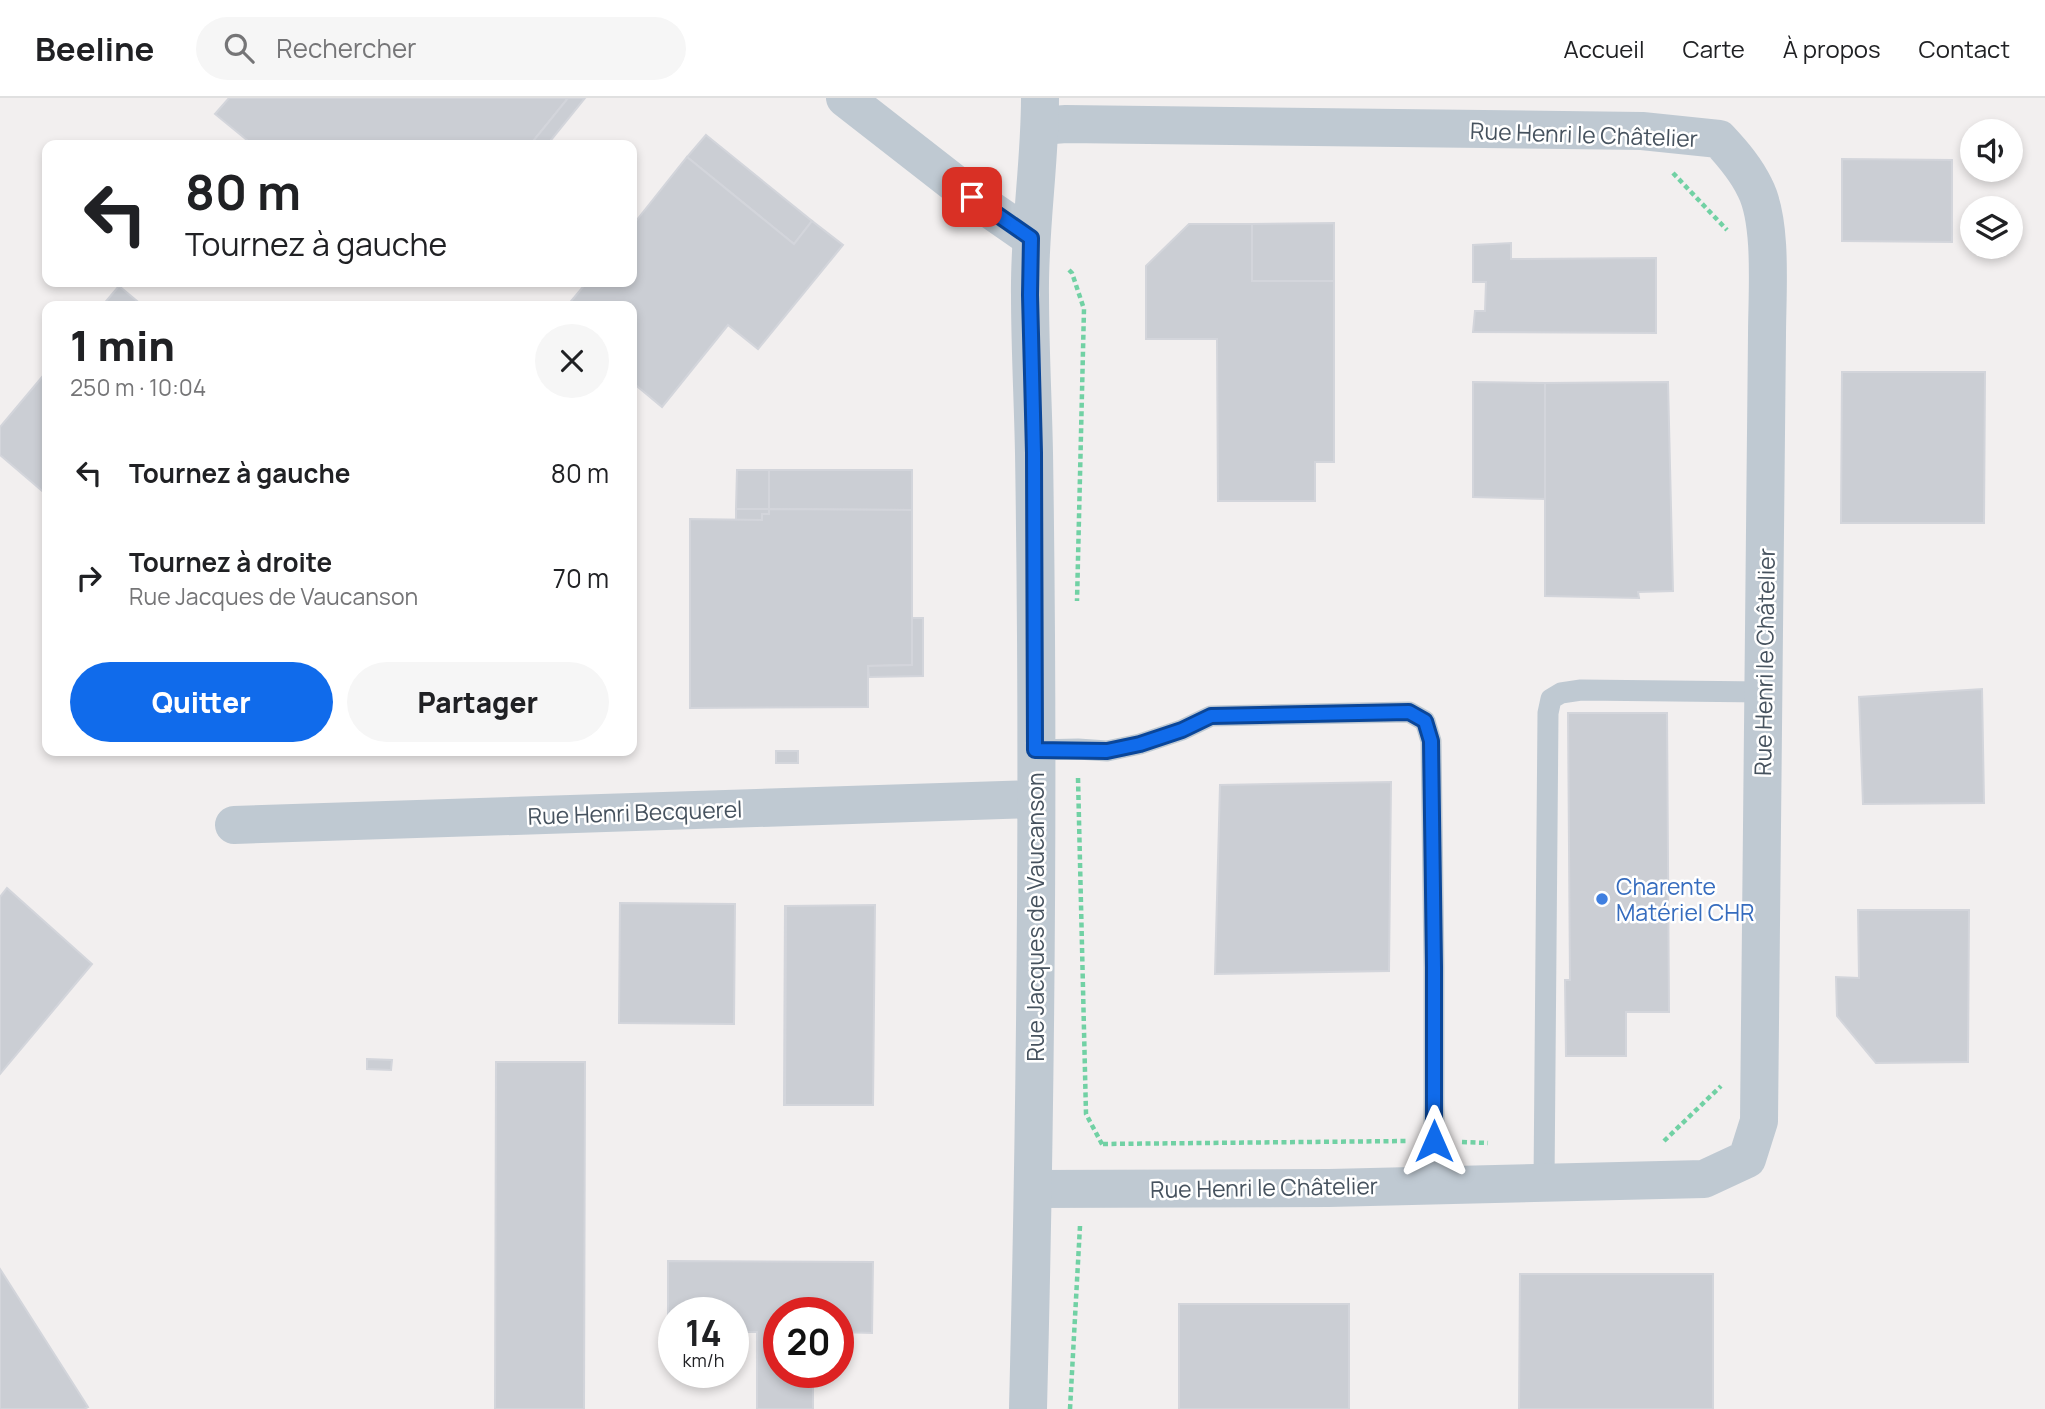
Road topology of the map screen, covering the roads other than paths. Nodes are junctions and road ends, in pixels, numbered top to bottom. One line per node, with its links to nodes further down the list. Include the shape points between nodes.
1 (845, 98): 3 (street)
2 (1040, 112): 3 (street, Rue Jacques de Vaucanson); 4 (street, Rue Henri le Châtelier, via 1066,124 1642,131 1719,139 1757,190 1767,232)
3 (1031, 238): 5 (street, Rue Jacques de Vaucanson)
4 (1763, 691): 8 (street, Rue Henri le Châtelier, via 1759,1121 1747,1159 1704,1179); 8 (lane, via 1581,690 1561,692 1551,699)
5 (1035, 750): 6 (street, Rue Jacques de Vaucanson); 9 (lane, via 1107,751 1182,730 1211,716 1409,712 1425,721 1431,741)
6 (1035, 799): 7 (street, Rue Henri Becquerel); 10 (street, Rue Jacques de Vaucanson)
7 (234, 825)
8 (1544, 1164): 9 (street, Rue Henri le Châtelier)
9 (1434, 1185): 10 (street, Rue Henri le Châtelier)
10 (1034, 1189): 11 (street, Rue Jacques de Vaucanson)
11 (1028, 1409)

